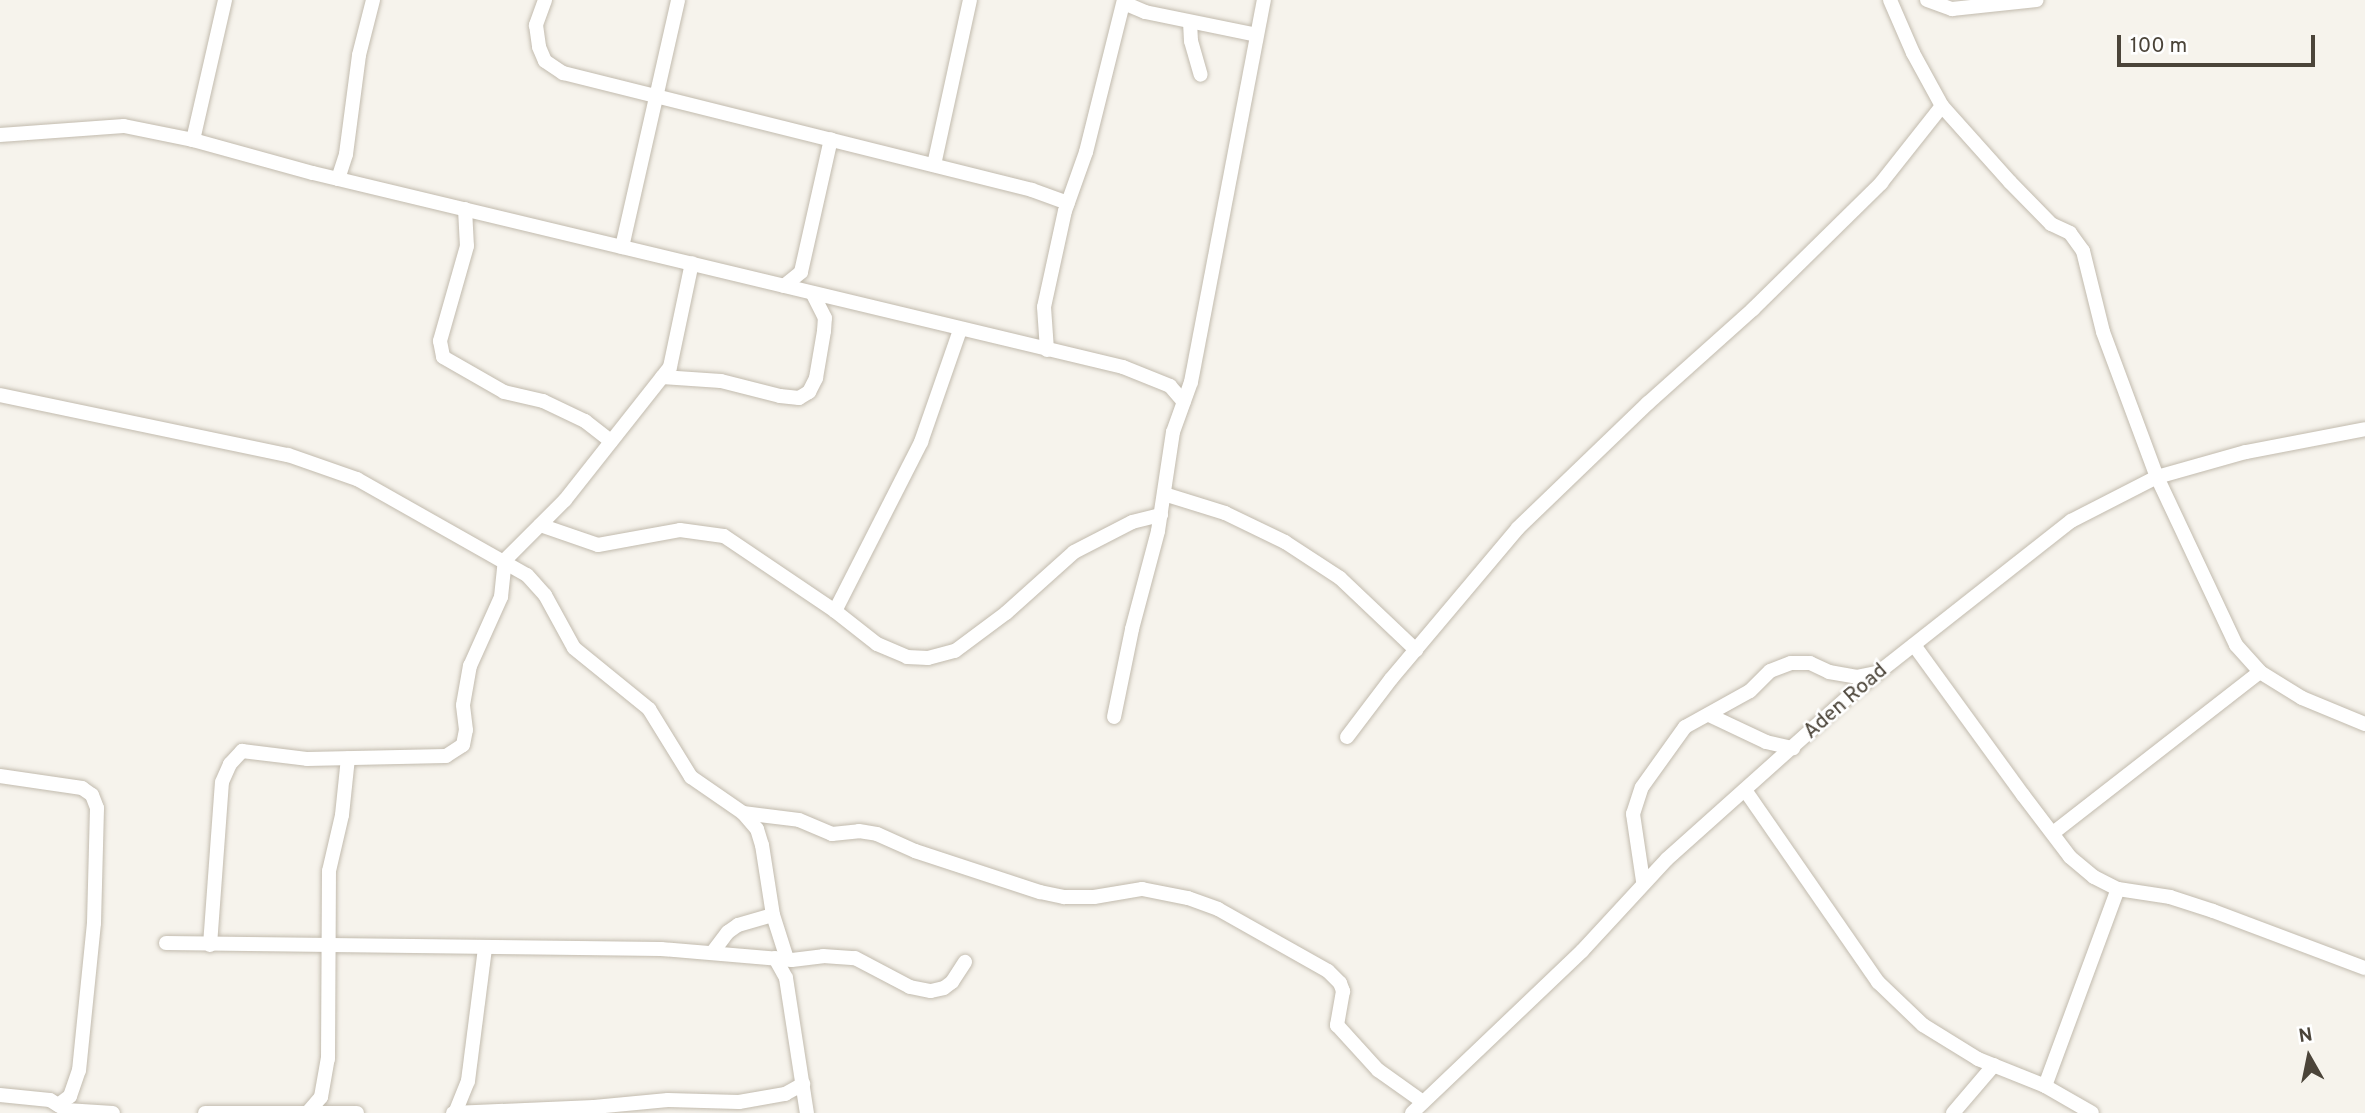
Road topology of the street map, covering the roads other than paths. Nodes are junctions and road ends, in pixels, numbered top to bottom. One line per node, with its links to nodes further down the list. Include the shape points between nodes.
1 (225, 0): 18 (street)
2 (373, 0): 20 (street)
3 (545, 0): 14 (street, via 536,25 545,61 563,73)
4 (678, 0): 14 (street)
5 (970, 0): 19 (street)
6 (1264, 0): 12 (street)
7 (1890, 0): 15 (street)
8 (1927, 0): 9 (street, via 1952,9)
9 (2037, 0)
10 (1124, 2): 11 (street); 21 (street, via 1086,152)
11 (1190, 22): 12 (street); 13 (street)
12 (1257, 35): 31 (street)
13 (1201, 75)
14 (659, 95): 17 (street); 23 (street)
15 (1942, 106): 34 (street, via 2010,182 2051,223 2070,233 2083,251 2103,332); 41 (street, via 1881,183 1518,528)
16 (0, 135): 18 (street, via 124,126)
17 (831, 139): 19 (street); 25 (street, via 801,271)
18 (193, 140): 20 (street)
19 (934, 165): 21 (street)
20 (338, 179): 22 (street)
21 (1068, 203): 28 (street, via 1044,307)
22 (466, 209): 23 (street); 33 (street, via 467,246 440,341 443,357 504,392 543,401 585,421)
23 (622, 247): 24 (street)
24 (692, 263): 25 (street); 29 (street, via 670,367)
25 (784, 286): 26 (street)
26 (813, 294): 27 (street); 29 (street, via 825,318 824,331 816,377 809,392 799,398 721,381)
27 (960, 330): 28 (street); 39 (street, via 921,442)
28 (1047, 350): 31 (street, via 1152,377 1170,386)
29 (662, 377): 33 (street)
30 (0, 395): 38 (street, via 330,467)
31 (1184, 402): 35 (street, via 1173,432)
32 (2365, 429): 34 (street, Aden Road, via 2258,449)
33 (611, 442): 37 (street)
34 (2157, 477): 40 (street, Aden Road, via 2071,521); 43 (street, via 2236,645)
35 (1164, 494): 36 (street); 41 (street, via 1225,513 1320,564)
36 (1161, 515): 39 (street, via 1132,522 1074,552 956,651 928,659 907,657 877,644); 45 (street)
37 (540, 525): 38 (street); 39 (street, via 598,545 680,530 724,536)
38 (505, 560): 49 (street, via 501,597 470,666 463,744 446,756); 52 (street, via 527,575 544,596 574,648 649,709 691,777)
39 (835, 611)
40 (1914, 645): 42 (street, Aden Road); 53 (street)
41 (1416, 650): 47 (street)
42 (1878, 673): 44 (street, via 1856,677 1810,663 1791,663 1770,671 1750,691); 48 (street, Aden Road)
43 (2260, 673): 46 (street, via 2302,698); 53 (street)
44 (1709, 715): 48 (street, via 1766,742); 54 (street, via 1694,720 1678,735 1642,787 1633,814)
45 (1114, 717)
46 (2365, 724)
47 (1347, 737)
48 (1793, 748): 51 (street, Aden Road)
49 (348, 758): 58 (street, via 307,759 242,751 230,764 222,782); 59 (street, via 342,816 329,871)
50 (0, 776): 71 (street, via 82,788 92,795 97,808 94,923 79,1070)
51 (1745, 790): 54 (street, Aden Road); 65 (street, via 1878,982 1923,1025)
52 (743, 813): 56 (street, via 757,829 762,845); 69 (street, via 799,820 832,834 877,834 1064,897 1142,889 1218,909 1328,971 1343,991 1337,1025 1378,1070)
53 (2053, 833): 55 (street, via 2070,857)
54 (1643, 881): 69 (street, Aden Road, via 1606,926)
55 (2118, 889): 64 (street, via 2160,894 2202,907); 67 (street)
56 (774, 915): 61 (street, via 738,925); 62 (street)
57 (166, 943): 58 (street)
58 (210, 945): 59 (street)
59 (327, 947): 60 (street); 73 (street, via 328,1059 321,1097)
60 (485, 949): 61 (street); 77 (street, via 468,1081)
61 (712, 953): 62 (street)
62 (781, 959): 63 (street, via 855,958 910,988 932,991 953,982); 66 (street)
63 (965, 962)
64 (2365, 968)
65 (1993, 1065): 67 (street); 80 (street)
66 (803, 1084): 70 (street, via 776,1096); 78 (street)
67 (2045, 1086): 81 (street)
68 (0, 1095): 71 (street, via 50,1100)
69 (1423, 1102): 79 (street, Aden Road)
70 (727, 1107): 72 (street, via 668,1100)
71 (67, 1109): 74 (street)
72 (555, 1111): 77 (street)
73 (308, 1112): 75 (street); 76 (street)
74 (113, 1113)
75 (205, 1113)
76 (357, 1113)
77 (454, 1113)
78 (807, 1113)
79 (1412, 1113)
80 (1953, 1113)
81 (2092, 1113)

